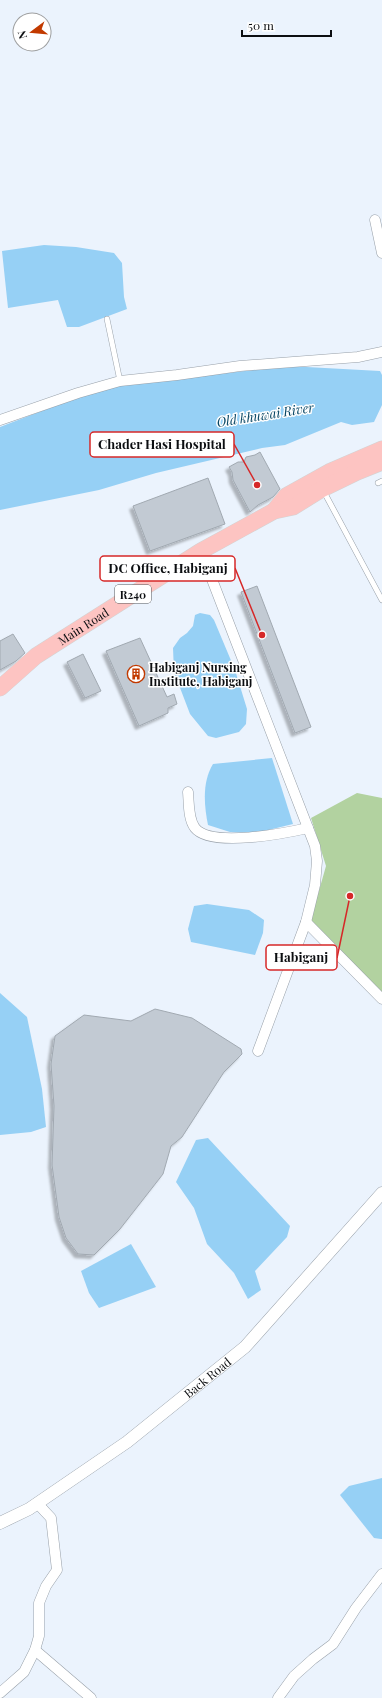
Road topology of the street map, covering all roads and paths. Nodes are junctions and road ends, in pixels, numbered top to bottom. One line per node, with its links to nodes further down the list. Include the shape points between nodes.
1 (375, 220): 2 (street)
2 (382, 253)
3 (107, 319): 5 (lane)
4 (382, 352): 5 (street, via 358,357 240,366)
5 (120, 381): 6 (street, via 78,392)
6 (0, 420)
7 (382, 449): 10 (main road, Main Road / R240, via 331,471 286,496)
8 (382, 462): 9 (main road, Main Road / R240)
9 (322, 489): 10 (main road, Main Road / R240, via 293,507); 12 (lane)
10 (274, 511): 11 (main road, Main Road / R240)
11 (201, 550): 13 (main road, Main Road / R240, via 36,656); 15 (street)
12 (382, 600)
13 (0, 688)
14 (188, 792): 15 (street, via 191,818 194,827 200,833 238,838)
15 (308, 828): 16 (street, via 315,846 317,861 315,885)
16 (306, 922): 17 (street); 18 (street)
17 (382, 999)
18 (258, 1052)
19 (382, 1193): 20 (street, Back Road, via 245,1347 127,1442)
20 (38, 1503): 21 (street, Back Road); 23 (street, via 51,1518 57,1570 39,1603 39,1636)
21 (0, 1523)
22 (382, 1574): 26 (street, via 333,1644 294,1676)
23 (35, 1650): 24 (street, via 24,1672); 25 (street)
24 (0, 1693)
25 (91, 1698)
26 (278, 1698)

